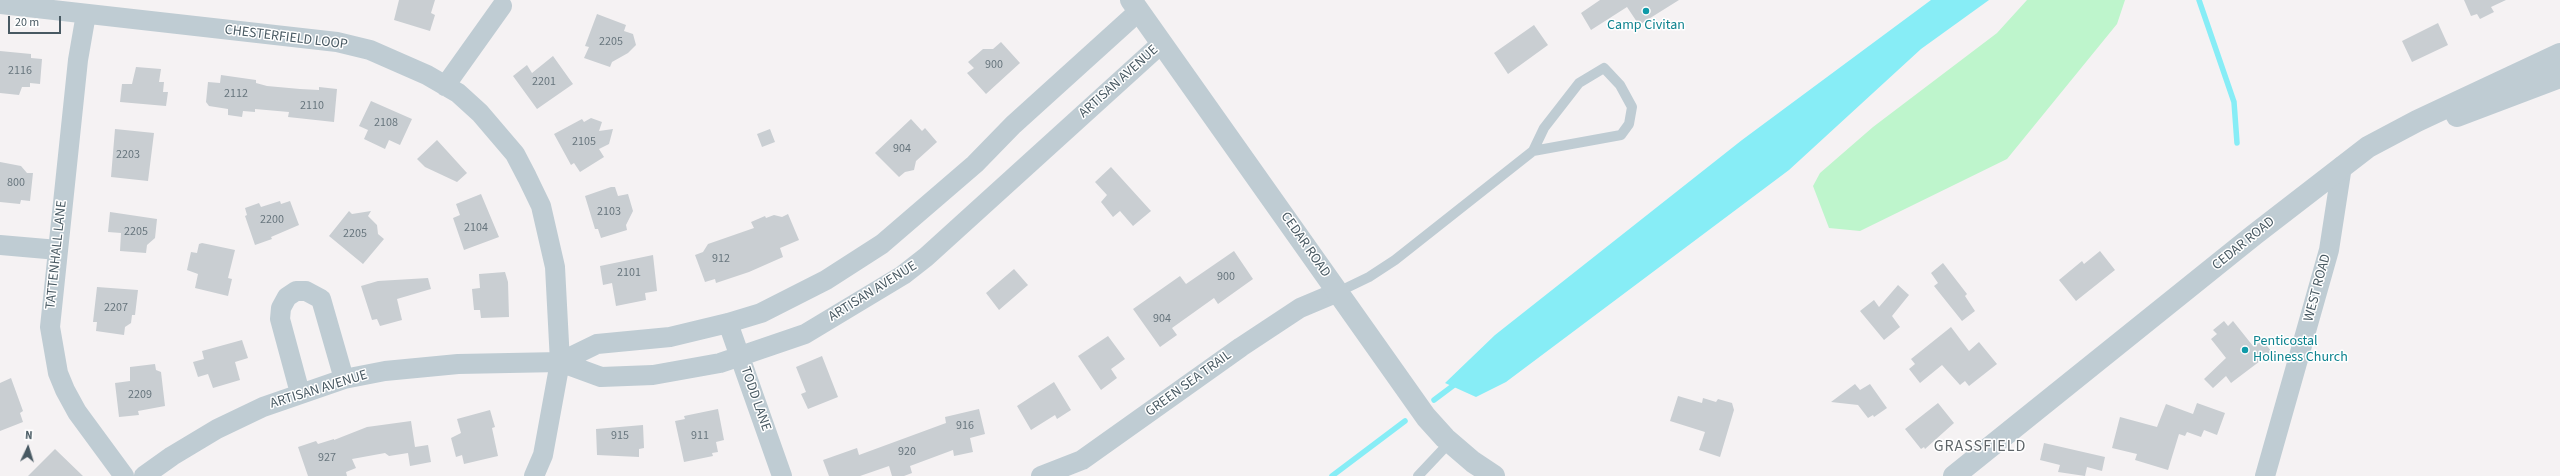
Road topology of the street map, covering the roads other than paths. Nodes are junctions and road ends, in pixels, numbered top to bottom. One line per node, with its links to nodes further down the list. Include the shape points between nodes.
1 (0, 4): 4 (street, CHESTERFIELD LOOP)
2 (1135, 5): 5 (street, CEDAR ROAD); 15 (street, ARTISAN AVENUE, via 975,164 882,244 795,297 760,313)
3 (502, 6): 8 (street)
4 (86, 14): 8 (street, CHESTERFIELD LOOP, via 337,42 393,59); 13 (street, TATTENHALL LANE, via 78,60)
5 (1162, 43): 14 (street, CEDAR ROAD); 16 (street, ARTISAN AVENUE, via 903,275 804,334)
6 (2560, 54): 9 (street, CEDAR ROAD)
7 (2560, 77): 9 (street, via 2441,122)
8 (445, 86): 17 (street, CHESTERFIELD LOOP, via 497,130 515,154 541,206 555,267)
9 (2386, 138): 11 (street, CEDAR ROAD)
10 (1533, 151): 10 (lane, via 1544,128 1579,83 1604,68 1620,85 1632,107 1629,124 1621,135); 14 (lane, via 1395,260 1369,277)
11 (2342, 166): 28 (street, CEDAR ROAD); 29 (street, WEST ROAD, via 2328,250)
12 (0, 244): 13 (street)
13 (58, 250): 21 (street, TATTENHALL LANE, via 50,327 58,372 77,412)
14 (1338, 292): 20 (street, CEDAR ROAD, via 1426,417); 25 (street, GREEN SEA TRAIL, via 1300,308 1240,347 1082,460)
15 (728, 323): 16 (street, TODD LANE); 17 (street, ARTISAN AVENUE, via 670,337 597,344)
16 (740, 357): 17 (street, ARTISAN AVENUE, via 673,372 601,377); 24 (street, TODD LANE)
17 (560, 362): 18 (street, ARTISAN AVENUE, via 458,364 385,371); 23 (street, CHESTERFIELD LOOP, via 543,456)
18 (344, 379): 19 (street, ARTISAN AVENUE); 19 (street, via 321,299 306,291 296,291 287,297 281,308 280,319)
19 (300, 393): 22 (street, ARTISAN AVENUE, via 217,429)
20 (1450, 442): 26 (lane); 27 (street, CEDAR ROAD)
21 (124, 476)
22 (144, 476)
23 (534, 476)
24 (782, 476)
25 (1041, 476)
26 (1418, 476)
27 (1494, 476)
28 (1954, 476)
29 (2265, 476)

